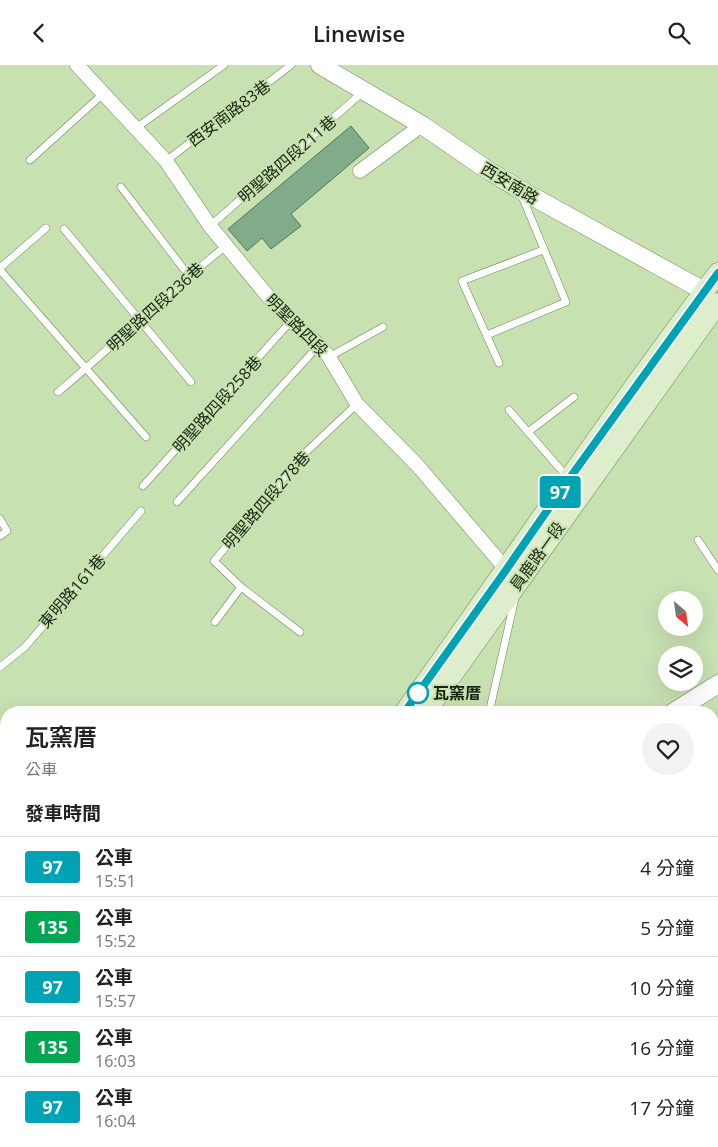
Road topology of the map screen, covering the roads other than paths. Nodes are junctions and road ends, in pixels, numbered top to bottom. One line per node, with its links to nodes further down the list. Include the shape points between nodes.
1 (77, 65): 6 (street, 明聖路四段)
2 (224, 65): 8 (lane)
3 (291, 65): 10 (lane, 西安南路83巷)
4 (320, 65): 5 (street, 西安南路)
5 (364, 91): 7 (street, 西安南路); 14 (lane, 明聖路四段211巷)
6 (104, 93): 8 (street, 明聖路四段); 9 (lane)
7 (422, 125): 11 (street); 13 (street, 西安南路)
8 (136, 128): 10 (street, 明聖路四段)
9 (30, 160)
10 (166, 161): 14 (street, 明聖路四段)
11 (360, 171)
12 (121, 187): 21 (lane)
13 (519, 189): 18 (lane); 22 (street, 西安南路)
14 (210, 226): 17 (street, 明聖路四段)
15 (46, 228): 19 (lane)
16 (64, 229): 23 (lane)
17 (226, 247): 21 (lane, 明聖路四段236巷); 24 (street, 明聖路四段)
18 (543, 250): 26 (lane, via 566,302); 26 (lane, via 462,281)
19 (0, 269): 30 (lane)
20 (718, 273): 22 (main road, 員鹿路一段)
21 (189, 276): 23 (lane, 明聖路四段236巷)
22 (713, 298): 38 (main road, 員鹿路一段); 46 (main road, 員鹿路一段)
23 (140, 320): 30 (lane, 明聖路四段236巷); 31 (lane)
24 (291, 321): 27 (street, 明聖路四段); 39 (lane, 明聖路四段258巷)
25 (383, 327): 28 (lane)
26 (487, 335): 29 (lane)
27 (319, 345): 28 (street, 明聖路四段); 40 (lane)
28 (329, 357): 34 (street, 明聖路四段)
29 (499, 363)
30 (86, 369): 32 (lane, 明聖路四段236巷); 37 (lane)
31 (191, 382)
32 (58, 392)
33 (574, 397): 36 (lane)
34 (357, 404): 46 (street, 明聖路四段, via 418,466); 47 (lane, 明聖路四段278巷, via 304,454 214,561)
35 (509, 410): 36 (lane)
36 (528, 432): 38 (lane)
37 (146, 437)
38 (569, 479): 46 (main road, 員鹿路一段)
39 (143, 486)
40 (177, 502)
41 (141, 511): 50 (lane, 東明路161巷, via 24,647)
42 (0, 519): 43 (lane, via 7,531)
43 (0, 536)
44 (698, 540): 45 (lane)
45 (718, 570)
46 (512, 576): 52 (main road, 員鹿路一段); 53 (main road, 員鹿路一段); 54 (lane)
47 (241, 587): 48 (lane); 49 (lane, 明聖路四段278巷)
48 (215, 622)
49 (300, 632)
50 (0, 667)
51 (718, 684): 55 (street)
52 (410, 706)
53 (429, 706)
54 (490, 706)
55 (683, 706)

